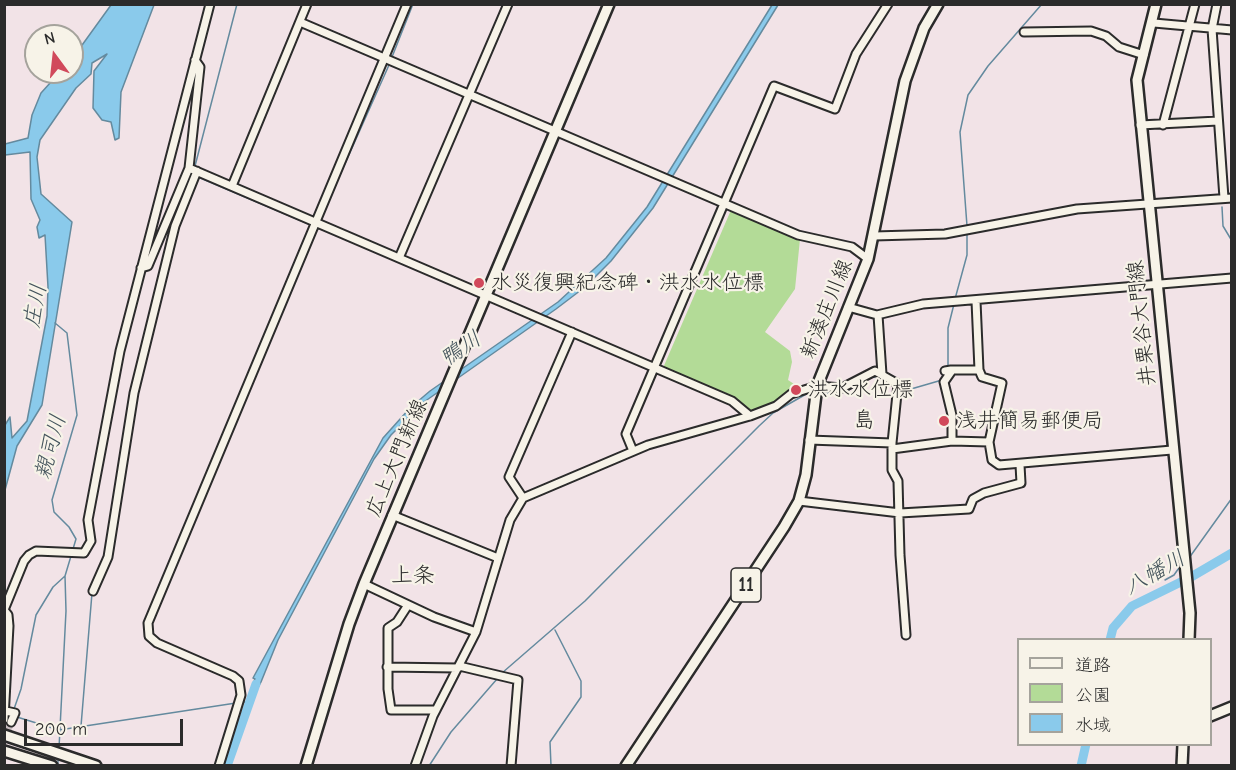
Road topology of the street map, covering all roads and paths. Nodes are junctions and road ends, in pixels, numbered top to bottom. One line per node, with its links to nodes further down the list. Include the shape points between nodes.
1 (210, 4): 19 (street)
2 (307, 4): 11 (street)
3 (407, 4): 18 (street)
4 (508, 4): 20 (street)
5 (609, 4): 24 (main road, 広上大門新線)
6 (888, 4): 29 (street, via 856,54 835,109 774,86)
7 (938, 4): 32 (main road, 新湊庄川線 / 11, via 924,28 905,81)
8 (1156, 4): 12 (main road, 井栗谷大門線)
9 (1196, 4): 13 (street)
10 (1217, 4): 14 (street)
11 (300, 22): 18 (street); 27 (street)
12 (1154, 23): 13 (street); 17 (main road, 井栗谷大門線)
13 (1190, 27): 14 (street); 23 (street)
14 (1212, 28): 15 (street); 21 (street)
15 (1232, 30)
16 (1024, 32): 17 (street, via 1090,31)
17 (1144, 55): 22 (main road, 井栗谷大門線, via 1137,80)
18 (386, 57): 20 (street); 31 (street)
19 (195, 60): 25 (street, via 200,67); 35 (street)
20 (470, 94): 24 (street); 33 (street)
21 (1218, 120): 23 (street); 28 (street)
22 (1140, 125): 23 (street); 30 (main road, 井栗谷大門線)
23 (1163, 125)
24 (555, 130): 29 (street); 38 (main road, 広上大門新線)
25 (189, 168): 26 (street); 35 (street, via 148,266)
26 (197, 171): 27 (street); 61 (street, via 175,226 134,393 108,557)
27 (232, 186): 31 (street)
28 (1228, 198): 30 (street)
29 (724, 203): 34 (street, via 798,235 852,247); 43 (street)
30 (1148, 204): 32 (street, via 1058,212 945,234); 37 (main road, 井栗谷大門線)
31 (317, 223): 33 (street); 78 (street, via 148,623 149,636 158,643 239,681 242,695)
32 (874, 236): 34 (main road, 新湊庄川線 / 11)
33 (399, 258): 38 (street)
34 (868, 259): 40 (main road, 新湊庄川線 / 11)
35 (141, 268): 63 (street, via 120,351 88,520 91,541 84,554 42,551 29,555)
36 (1232, 278): 37 (street)
37 (1156, 283): 39 (street); 52 (main road, 井栗谷大門線)
38 (486, 295): 42 (street); 58 (main road, 広上大門新線)
39 (976, 301): 41 (street, via 923,304); 44 (street)
40 (848, 307): 41 (street); 46 (main road, 新湊庄川線 / 11)
41 (878, 315): 45 (street)
42 (572, 332): 43 (street); 55 (street, via 509,477)
43 (656, 367): 47 (street, via 732,401); 53 (street, via 626,434)
44 (979, 370): 49 (street, via 948,370 944,382 952,415); 50 (street, via 982,377 1002,383)
45 (882, 374): 46 (street, via 875,371 838,389); 51 (street, via 898,384)
46 (817, 386): 47 (street, via 791,394 776,406); 48 (main road, 新湊庄川線 / 11)
47 (750, 416): 53 (street)
48 (809, 440): 51 (street); 56 (main road, 新湊庄川線 / 11, via 807,475)
49 (952, 441): 50 (street); 51 (street)
50 (989, 442): 54 (street, via 992,460 999,465)
51 (892, 446): 57 (street)
52 (1172, 450): 54 (street); 66 (main road, 井栗谷大門線, via 1190,613)
53 (633, 451): 55 (street)
54 (1020, 465): 57 (street, via 1020,483 984,493 973,499 969,509)
55 (523, 498): 59 (street, via 514,510)
56 (799, 501): 57 (street); 82 (main road, 新湊庄川線 / 11)
57 (900, 513): 65 (street)
58 (392, 515): 59 (street); 60 (main road, 広上大門新線)
59 (498, 558): 64 (street)
60 (364, 584): 62 (street); 79 (main road, 広上大門新線)
61 (93, 591)
62 (408, 605): 64 (street); 67 (street, via 397,622 389,625)
63 (4, 610): 72 (street, via 9,626)
64 (476, 632): 68 (street)
65 (906, 635)
66 (1189, 638)
67 (387, 667): 68 (street); 70 (street, via 391,710)
68 (458, 667): 70 (street); 81 (street, via 518,680)
69 (1232, 707): 71 (main road)
70 (436, 710): 80 (street)
71 (1212, 715)
72 (8, 721)
73 (4, 735): 77 (main road)
74 (1183, 746): 83 (main road)
75 (4, 751): 76 (main road)
76 (52, 765)
77 (96, 765)
78 (219, 765)
79 (306, 765)
80 (415, 765)
81 (511, 765)
82 (627, 765)
83 (1182, 765)

